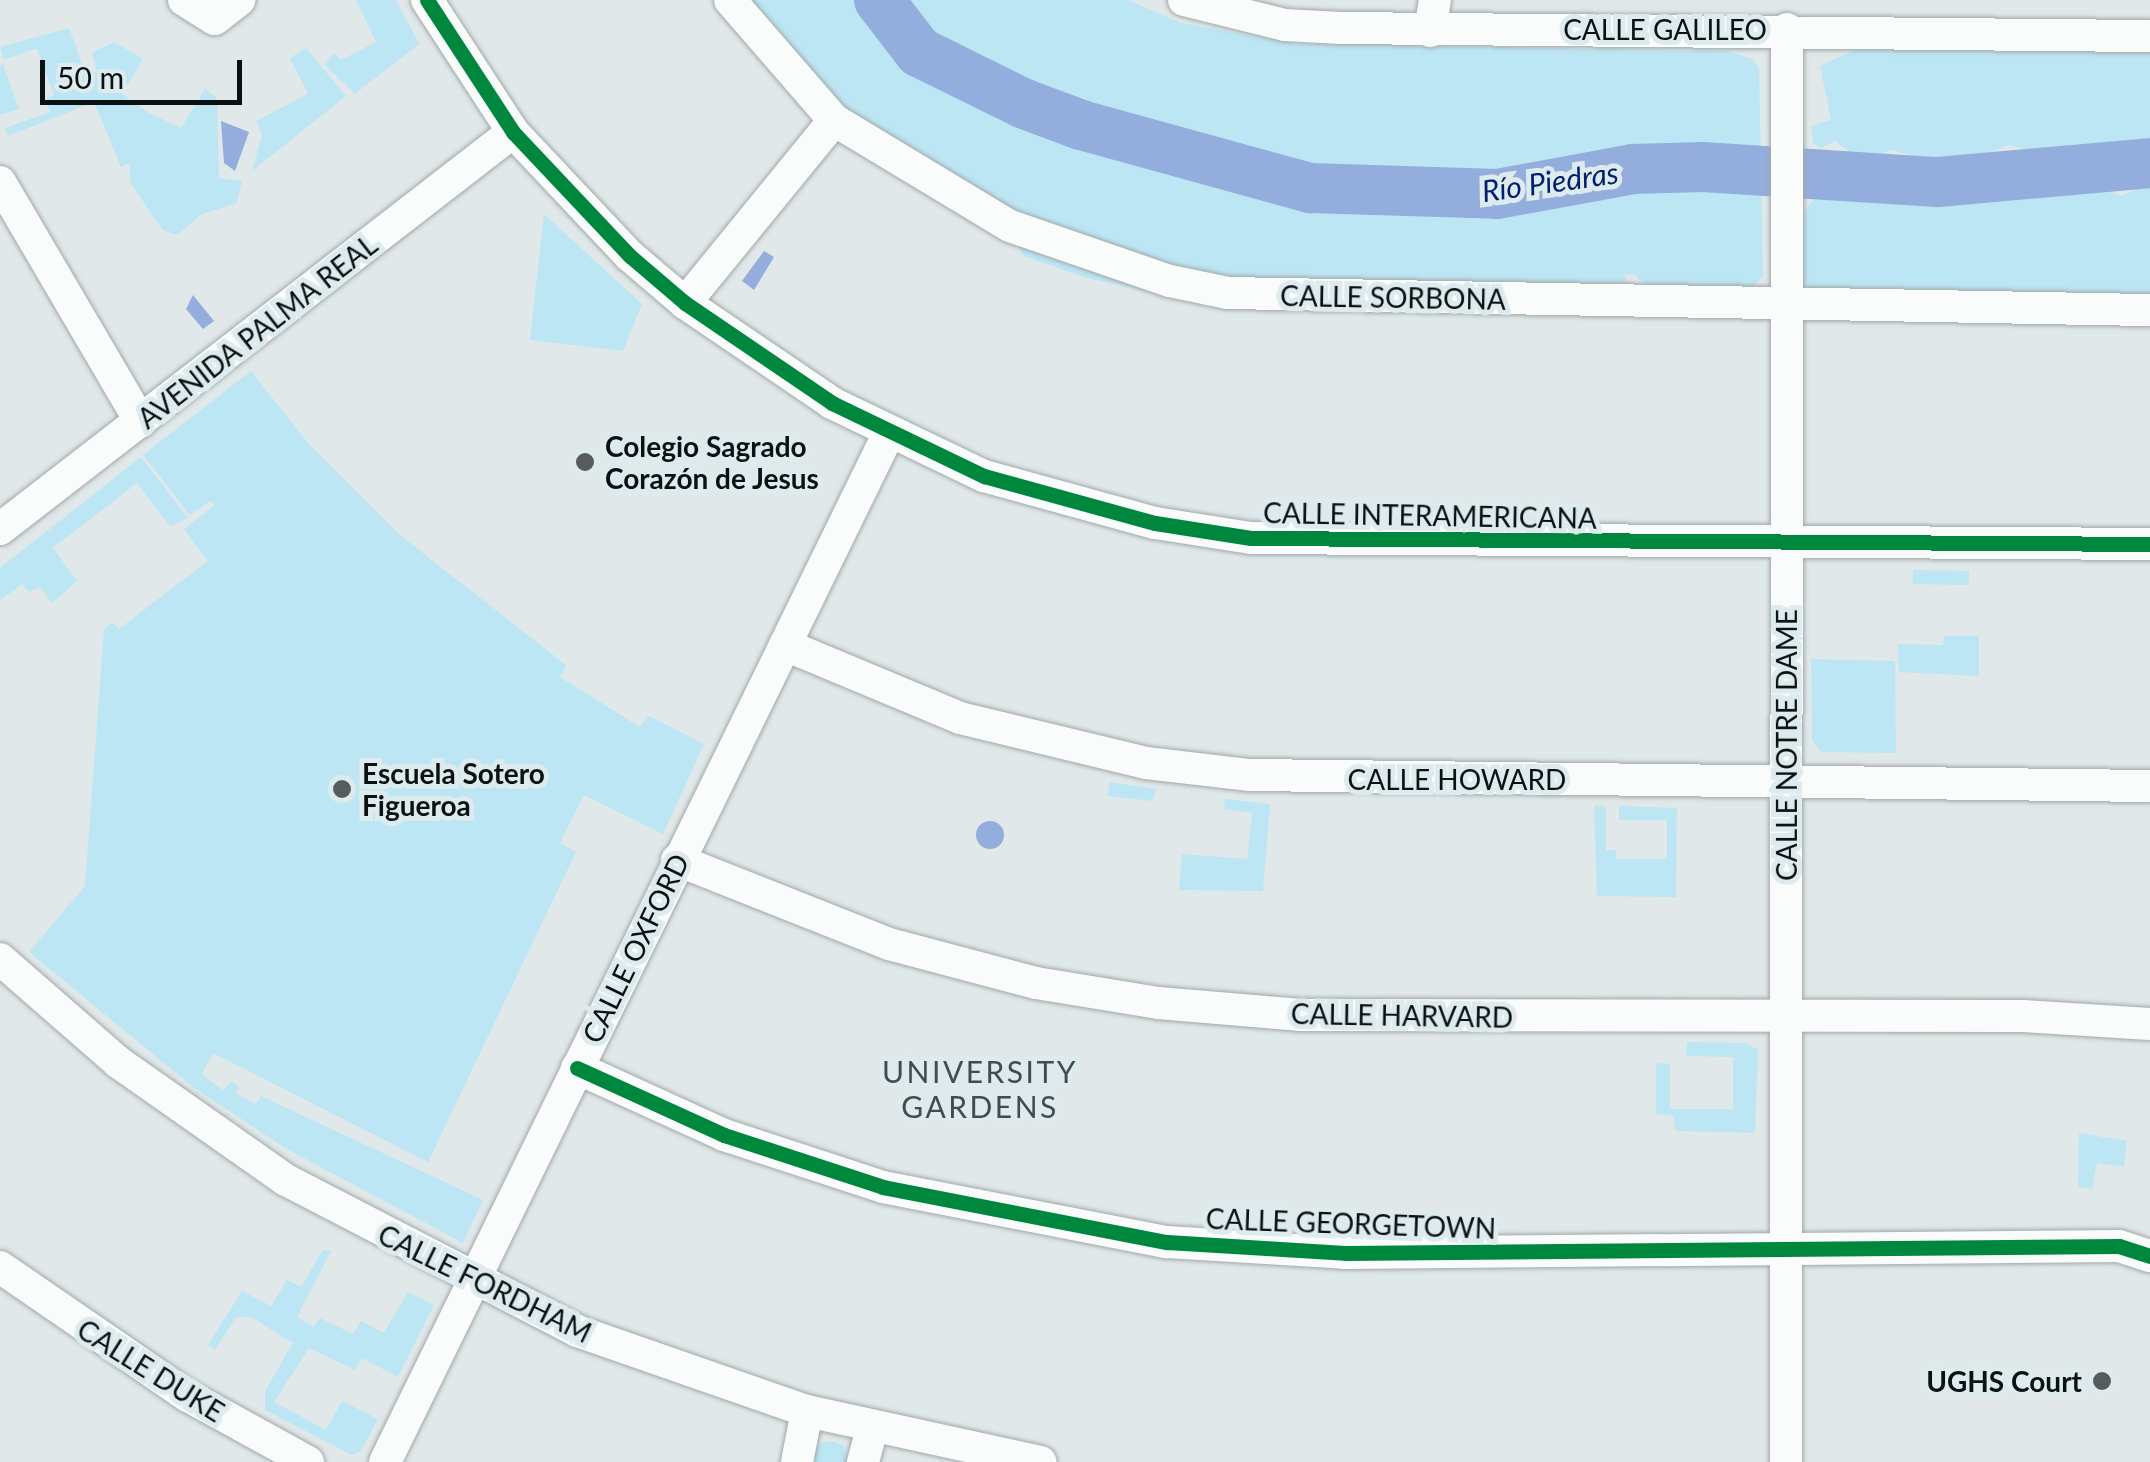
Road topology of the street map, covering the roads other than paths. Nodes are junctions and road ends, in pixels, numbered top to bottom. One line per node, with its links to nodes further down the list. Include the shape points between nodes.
1 (184, 0): 2 (street, via 215,18)
2 (238, 0)
3 (427, 0): 10 (street, CALLE INTERAMERICANA)
4 (730, 0): 9 (street, CALLE SORBONA)
5 (1184, 0): 6 (street, CALLE GALILEO, via 1285,25)
6 (1433, 15): 8 (street, CALLE GALILEO)
7 (2150, 36): 8 (street, CALLE GALILEO)
8 (1787, 44): 13 (street, CALLE NOTRE DAME)
9 (834, 120): 12 (street); 13 (street, CALLE SORBONA, via 1010,226 1092,260 1228,293)
10 (513, 132): 12 (street, CALLE INTERAMERICANA, via 582,209); 15 (street, AVENIDA PALMA REAL)
11 (0, 182): 15 (street)
12 (685, 302): 16 (street, CALLE INTERAMERICANA, via 765,361)
13 (1785, 305): 14 (street, CALLE SORBONA); 18 (street, CALLE NOTRE DAME)
14 (2150, 310)
15 (141, 422): 17 (street, AVENIDA PALMA REAL)
16 (888, 435): 18 (street, CALLE INTERAMERICANA, via 1070,503 1251,538); 20 (street, CALLE OXFORD)
17 (0, 529)
18 (1786, 541): 19 (street, CALLE INTERAMERICANA); 21 (street, CALLE NOTRE DAME)
19 (2150, 544)
20 (785, 645): 21 (street, CALLE HOWARD, via 960,718 1146,763 1346,780); 23 (street, CALLE OXFORD)
21 (1787, 779): 22 (street, CALLE HOWARD); 25 (street, CALLE NOTRE DAME)
22 (2150, 786)
23 (677, 860): 25 (street, CALLE HARVARD, via 889,944 1036,982 1158,1003 1302,1015); 27 (street, CALLE OXFORD)
24 (0, 959): 31 (street, CALLE FORDHAM, via 118,1062 286,1180)
25 (1785, 1014): 26 (street, CALLE HARVARD, via 2085,1017); 28 (street, CALLE NOTRE DAME)
26 (2150, 1024)
27 (577, 1068): 28 (street, CALLE GEORGETOWN, via 669,1113 822,1168 1088,1231 1345,1253); 31 (street, CALLE OXFORD)
28 (1788, 1252): 29 (street, CALLE GEORGETOWN, via 2100,1246); 39 (street, CALLE NOTRE DAME)
29 (2150, 1256)
30 (0, 1267): 34 (street, CALLE DUKE, via 188,1396)
31 (474, 1280): 32 (street, CALLE FORDHAM, via 577,1332); 35 (street, CALLE OXFORD)
32 (808, 1411): 33 (street, CALLE FORDHAM); 36 (street)
33 (872, 1428): 37 (street); 38 (street, CALLE FORDHAM)
34 (308, 1462)
35 (385, 1462)
36 (797, 1462)
37 (863, 1462)
38 (1040, 1462)
39 (1786, 1462)

